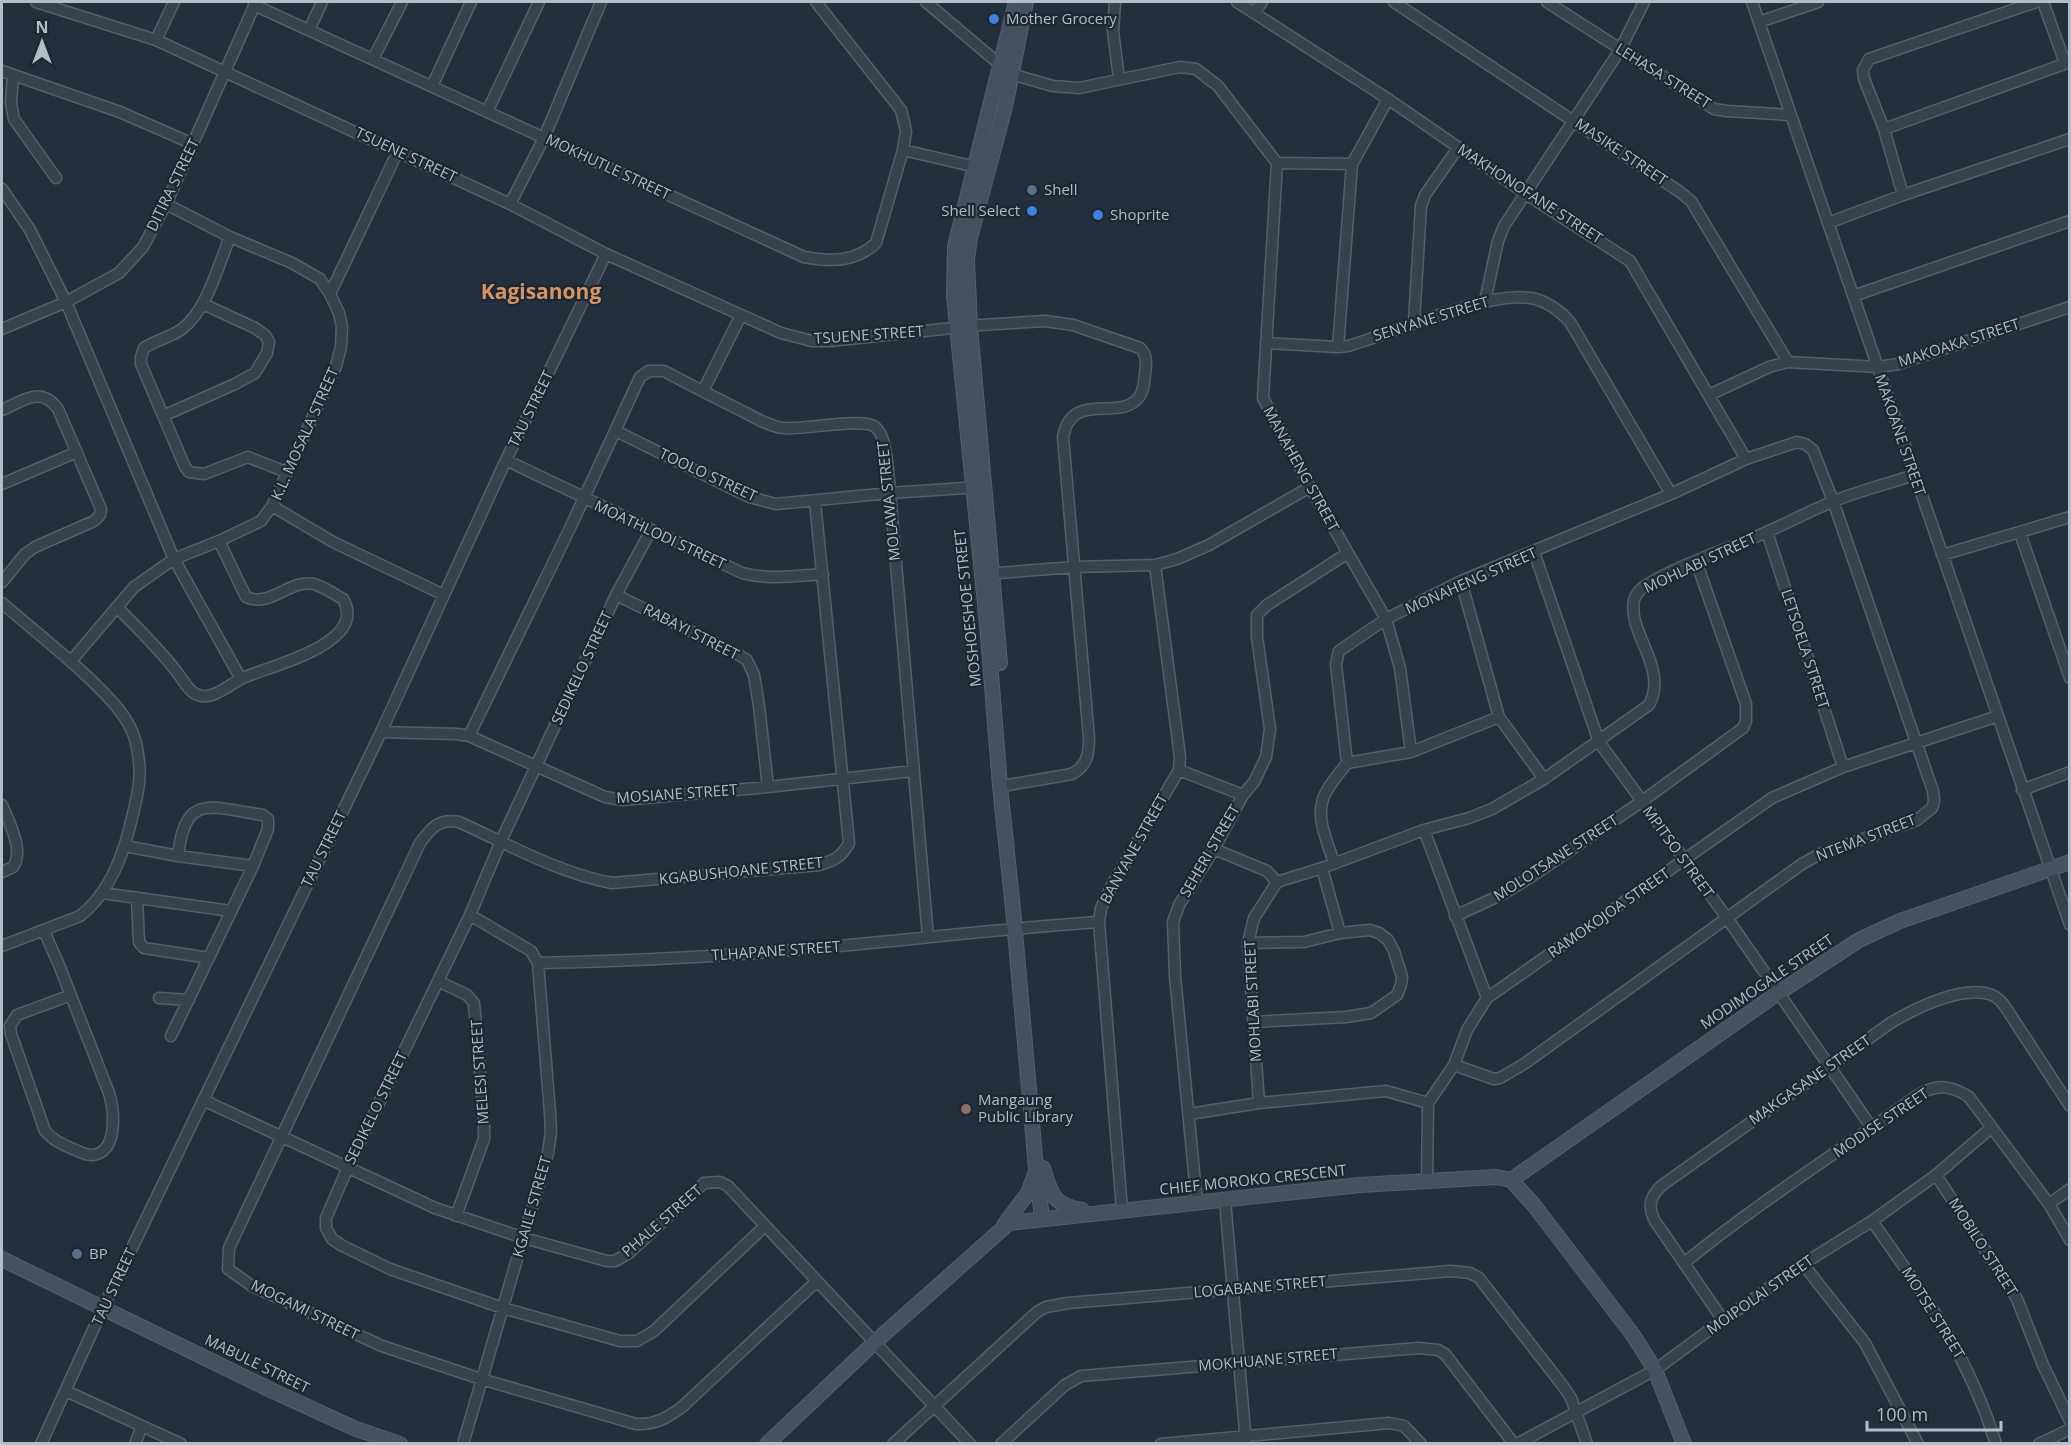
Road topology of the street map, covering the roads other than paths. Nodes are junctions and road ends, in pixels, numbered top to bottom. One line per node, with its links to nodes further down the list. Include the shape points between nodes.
1 (36, 2): 23 (street, TSUENE STREET)
2 (174, 2): 28 (street)
3 (322, 2): 27 (street)
4 (402, 2): 30 (street)
5 (471, 2): 37 (street)
6 (539, 2): 40 (street)
7 (601, 2): 44 (street)
8 (816, 2): 48 (street, MOKHUTLE STREET, via 901,110 906,130)
9 (926, 2): 24 (street)
10 (1016, 2): 32 (street, MOSHOESHOE STREET)
11 (1026, 2): 32 (street, MOSHOESHOE STREET)
12 (1115, 2): 36 (street, via 1113,31)
13 (1237, 2): 25 (street, MAKHONOFANE STREET)
14 (1262, 2): 25 (street)
15 (1394, 2): 42 (street, MASIKE STREET)
16 (1547, 2): 29 (street, LEHASA STREET)
17 (1644, 2): 29 (street)
18 (1752, 2): 26 (street, MAKOANE STREET)
19 (1818, 2): 26 (street)
20 (2036, 2): 43 (street, via 1869,59 1863,70 1864,79)
21 (2043, 2): 31 (street)
22 (255, 3): 27 (street, MOKHUTLE STREET); 34 (street, DITIRA STREET)
23 (67, 6): 28 (street, TSUENE STREET)
24 (938, 7): 32 (street)
25 (1254, 13): 38 (street, MAKHONOFANE STREET)
26 (1759, 22): 41 (street, MAKOANE STREET)
27 (309, 30): 30 (street, MOKHUTLE STREET)
28 (156, 40): 34 (street, TSUENE STREET)
29 (1620, 50): 41 (street, LEHASA STREET, via 1714,108); 42 (street)
30 (373, 59): 37 (street, MOKHUTLE STREET)
31 (2067, 62): 43 (street)
32 (1006, 70): 36 (street, via 1053,86 1072,88); 52 (street, MOSHOESHOE STREET, via 1005,107)
33 (2, 71): 35 (street)
34 (226, 71): 46 (street, DITIRA STREET); 49 (street, TSUENE STREET)
35 (13, 75): 39 (street); 46 (street, via 120,112)
36 (1119, 79): 50 (street, via 1180,67 1202,72 1218,86)
37 (432, 86): 40 (street, MOKHUTLE STREET)
38 (1388, 99): 47 (street, MAKHONOFANE STREET); 51 (street)
39 (6, 112): 53 (street)
40 (487, 112): 44 (street, MOKHUTLE STREET)
41 (1791, 115): 60 (street, MAKOANE STREET)
42 (1573, 120): 55 (street); 75 (street, MASIKE STREET, via 1691,201)
43 (1884, 129): 56 (street)
44 (543, 138): 48 (street, MOKHUTLE STREET, via 804,257 825,261 856,257 876,243); 58 (street)
45 (2070, 139): 56 (street)
46 (193, 144): 57 (street, DITIRA STREET)
47 (1458, 148): 55 (street, MAKHONOFANE STREET); 70 (street, via 1421,206)
48 (903, 150): 52 (street)
49 (398, 152): 58 (street, TSUENE STREET); 63 (street)
50 (1277, 163): 51 (street); 73 (street, MANAHENG STREET)
51 (1352, 164): 74 (street)
52 (982, 168): 71 (street, MOSHOESHOE STREET, via 955,246 954,296)
53 (56, 178)
54 (2, 189): 66 (street, via 30,230)
55 (1526, 194): 65 (street, via 1498,241); 78 (street, MAKHONOFANE STREET, via 1630,261)
56 (1903, 195): 60 (street)
57 (166, 204): 61 (street, K.L. MOSALA STREET); 66 (street, DITIRA STREET, via 143,247 119,273)
58 (510, 204): 62 (street, TSUENE STREET)
59 (2070, 221): 64 (street)
60 (1828, 223): 64 (street, MAKOANE STREET)
61 (230, 237): 63 (street, K.L. MOSALA STREET, via 292,263 320,279); 67 (street)
62 (606, 254): 69 (street, TSUENE STREET); 85 (street, TAU STREET)
63 (330, 294): 86 (street, K.L. MOSALA STREET, via 342,327 341,347 336,366)
64 (1853, 296): 76 (street, MAKOANE STREET)
65 (1485, 301): 70 (street, SENYANE STREET); 92 (street, SENYANE STREET, via 1533,299 1566,317)
66 (66, 302): 72 (street, DITIRA STREET); 105 (street)
67 (203, 304): 80 (street, via 181,330 150,344 142,352 141,364); 80 (street, via 266,335 267,353 255,373)
68 (2070, 307): 76 (street, MAKOAKA STREET, via 1898,364)
69 (741, 315): 71 (street, TSUENE STREET, via 781,333 812,341); 77 (street)
70 (1414, 322): 74 (street, SENYANE STREET)
71 (963, 328): 89 (street, MOSHOESHOE STREET); 108 (street, TSUENE STREET, via 1045,321 1128,343 1144,352 1146,365 1139,398 1126,406 1085,410 1068,421 1064,429)
72 (2, 329)
73 (1266, 343): 74 (street, SENYANE STREET); 90 (street, MANAHENG STREET, via 1263,398)
74 (1338, 347)
75 (1788, 362): 76 (street, MAKOAKA STREET); 78 (street, MAKOAKA STREET)
76 (1878, 367): 87 (street, MAKOANE STREET)
77 (703, 392): 81 (street, MOLAWA STREET, via 664,371 649,371 640,377); 91 (street, MOLAWA STREET, via 782,428 862,423 875,426 885,448)
78 (1709, 395): 84 (street, MAKHONOFANE STREET)
79 (2, 410): 83 (street, via 29,398 45,396 58,409)
80 (164, 416): 86 (street, via 189,472 204,474 248,457)
81 (616, 431): 93 (street, MOLAWA STREET); 95 (street, TOOLO STREET, via 749,496 776,504)
82 (1813, 450): 84 (street, MONAHENG STREET, via 1797,442); 94 (street, NTEMA STREET)
83 (77, 452): 88 (street); 112 (street, via 98,500 100,515 35,547)
84 (1746, 459): 92 (street, MONAHENG STREET)
85 (506, 460): 93 (street, MOATHLODI STREET); 113 (street, TAU STREET)
86 (286, 472): 96 (street, K.L. MOSALA STREET)
87 (1914, 475): 94 (street, MOHLABI STREET); 104 (street, MAKOANE STREET)
88 (2, 484)
89 (978, 487): 91 (street, TOOLO STREET); 110 (street, MOSHOESHOE STREET)
90 (1310, 488): 103 (street, MANAHENG STREET); 107 (street, via 1209,545)
91 (890, 493): 95 (street, TOOLO STREET); 132 (street, MOLAWA STREET)
92 (1671, 494): 102 (street, MONAHENG STREET)
93 (584, 499): 98 (street, MOATHLODI STREET); 124 (street, MOLAWA STREET)
94 (1833, 501): 99 (street, MOHLABI STREET); 126 (street, NTEMA STREET)
95 (815, 502): 109 (street, KGABUSHOANE STREET)
96 (272, 506): 101 (street, K.L. MOSALA STREET, via 261,521); 113 (street, via 333,542)
97 (2070, 518): 100 (street)
98 (651, 530): 109 (street, MOATHLODI STREET, via 753,576); 114 (street, SEDIKELO STREET)
99 (1767, 532): 106 (street, MOHLABI STREET); 130 (street, LETSOELA STREET)
100 (2020, 532): 104 (street); 119 (street)
101 (219, 541): 105 (street, K.L. MOSALA STREET); 120 (street, via 246,597 257,601 302,585 314,585 343,599 347,609 340,633 327,644)
102 (1534, 552): 111 (street, MONAHENG STREET); 125 (street, MPITSO STREET)
103 (1348, 553): 117 (street, MANAHENG STREET); 139 (street, SEHERI STREET, via 1257,615 1269,743 1262,767)
104 (1942, 555): 121 (street, MAKOANE STREET)
105 (174, 559): 116 (street, K.L. MOSALA STREET, via 134,588); 120 (street)
106 (1696, 561): 125 (street, MOHLABI STREET, via 1637,592 1634,615 1653,671 1654,695 1649,705); 140 (street, MOLOTSANE STREET, via 1746,704 1746,721 1743,728)
107 (1155, 565): 108 (street); 131 (street)
108 (1075, 567): 110 (street); 136 (street, TSUENE STREET, via 1088,757 1080,770 1072,774)
109 (823, 574): 134 (street, KGABUSHOANE STREET)
110 (987, 574): 136 (street, MOSHOESHOE STREET, via 997,623); 164 (street, MOSHOESHOE STREET)
111 (1461, 581): 117 (street, MONAHENG STREET); 122 (street)
112 (2, 582)
113 (444, 595): 123 (street, TAU STREET)
114 (616, 595): 129 (street, SEDIKELO STREET); 137 (street, RABAYI STREET, via 747,660 758,696)
115 (2, 603): 118 (street)
116 (117, 607): 118 (street, K.L. MOSALA STREET); 120 (street, via 170,662 192,692 202,696 216,694)
117 (1386, 619): 127 (street, MANAHENG STREET, via 1404,688); 128 (street, MONAHENG STREET, via 1345,646 1337,656)
118 (71, 661): 145 (street, via 112,701 130,727 139,763 137,797)
119 (2070, 678)
120 (241, 679)
121 (1998, 716): 126 (street, RAMOKOJOA STREET); 138 (street, MAKOANE STREET)
122 (1499, 717): 127 (street); 135 (street)
123 (381, 732): 124 (street, MOSIANE STREET); 182 (street, TAU STREET)
124 (470, 736): 129 (street, MOSIANE STREET)
125 (1599, 742): 135 (street, MOHLABI STREET); 140 (street, MPITSO STREET)
126 (1915, 743): 130 (street, RAMOKOJOA STREET); 161 (street, NTEMA STREET, via 1933,791 1932,808 1925,815 1820,854)
127 (1410, 752): 128 (street)
128 (1347, 763): 150 (street, via 1326,792 1322,806 1322,827)
129 (537, 766): 137 (street, MOSIANE STREET, via 605,798 622,800); 144 (street, SEDIKELO STREET)
130 (1843, 767): 148 (street, RAMOKOJOA STREET, via 1772,798)
131 (1179, 770): 139 (street); 162 (street, BANYANE STREET, via 1112,885)
132 (913, 771): 134 (street, MOSIANE STREET); 167 (street, MOLAWA STREET)
133 (2070, 772): 138 (street)
134 (841, 778): 137 (street, MOSIANE STREET); 144 (street, KGABUSHOANE STREET, via 849,843 835,861 819,865 612,883 588,879)
135 (1544, 779): 143 (street, MOHLABI STREET, via 1492,809)
136 (1008, 784): 164 (street, MOSHOESHOE STREET)
137 (768, 787)
138 (2022, 790): 153 (street, MAKOANE STREET)
139 (1243, 795): 146 (street, SEHERI STREET)
140 (1641, 802): 148 (street, MPITSO STREET); 160 (street, MOLOTSANE STREET, via 1503,894)
141 (2, 805): 154 (street, via 18,856 13,867)
142 (439, 822): 144 (street, KGABUSHOANE STREET, via 459,822); 189 (street, MOGAMI STREET, via 420,843)
143 (1424, 830): 150 (street, MOHLABI STREET); 160 (street)
144 (501, 841): 159 (street, SEDIKELO STREET)
145 (125, 846): 147 (street); 156 (street)
146 (1214, 849): 155 (street, via 1267,871); 186 (street, SEHERI STREET, via 1179,905 1173,922)
147 (178, 856): 151 (street); 151 (street, via 187,818 197,810 267,816 268,829)
148 (1684, 860): 161 (street, MPITSO STREET); 176 (street, RAMOKOJOA STREET)
149 (2070, 862): 153 (street, MODIMOGALE STREET)
150 (1334, 863): 152 (street, MOHLABI STREET)
151 (253, 866): 158 (street)
152 (1322, 868): 155 (street, MOHLABI STREET); 166 (street)
153 (2049, 869): 163 (street); 173 (street, MODIMOGALE STREET, via 1877,931)
154 (2, 872)
155 (1277, 882): 168 (street, MOHLABI STREET, via 1254,918)
156 (102, 894): 157 (street); 165 (street, via 80,916)
157 (137, 899): 158 (street); 170 (street, via 140,942 144,948)
158 (231, 911): 170 (street)
159 (470, 915): 171 (street, via 531,951); 172 (street, SEDIKELO STREET)
160 (1455, 916): 176 (street)
161 (1727, 918): 173 (street, MPITSO STREET); 180 (street, NTEMA STREET, via 1500,1078)
162 (1099, 922): 164 (street, TLHAPANE STREET); 199 (street, BANYANE STREET)
163 (2070, 925)
164 (1019, 927): 167 (street, TLHAPANE STREET); 191 (street, MOSHOESHOE STREET)
165 (44, 931): 169 (street); 174 (street)
166 (1340, 933): 168 (street, via 1304,942); 178 (street, via 1370,930 1388,940 1401,977 1397,995 1371,1013)
167 (928, 937): 171 (street, TLHAPANE STREET, via 653,960)
168 (1248, 943): 178 (street, MOHLABI STREET)
169 (2, 946)
170 (209, 958): 177 (street)
171 (538, 963): 206 (street, KGAILE STREET, via 551,1132)
172 (438, 981): 190 (street, SEDIKELO STREET); 201 (street, MELESI STREET, via 467,995 474,1003 484,1121 484,1139)
173 (1778, 993): 181 (street, MPITSO STREET); 194 (street, MODIMOGALE STREET)
174 (70, 994): 174 (street, via 113,1107 112,1135 107,1145 92,1155 62,1145 45,1131 11,1034 10,1026 17,1015)
175 (159, 998): 177 (street)
176 (1487, 998): 180 (street, RAMOKOJOA STREET, via 1467,1030)
177 (189, 1000): 179 (street)
178 (1253, 1022): 183 (street, MOHLABI STREET)
179 (171, 1036)
180 (1454, 1065): 184 (street)
181 (1830, 1066): 185 (street, MAKGASANE STREET, via 1915,1009 1956,995 1986,994 2004,1005); 187 (street, MPITSO STREET); 209 (street, MAKGASANE STREET, via 1660,1186 1653,1195 1652,1215)
182 (203, 1100): 189 (street, PHALE STREET); 213 (street, TAU STREET)
183 (1259, 1103): 184 (street, via 1386,1090); 186 (street)
184 (1428, 1103): 193 (street)
185 (2070, 1106)
186 (1189, 1114): 197 (street, SEHERI STREET)
187 (1872, 1128): 188 (street, MODISE STREET, via 1934,1087 1959,1090 1969,1096); 209 (street, MODISE STREET)
188 (1991, 1128): 192 (street, MOIPOLAI STREET); 198 (street, MODISE STREET)
189 (282, 1137): 190 (street, PHALE STREET); 219 (street, MOGAMI STREET, via 229,1248 228,1269 252,1286 350,1332)
190 (348, 1167): 201 (street, PHALE STREET); 214 (street, SEDIKELO STREET, via 326,1218 332,1239 390,1269)
191 (1039, 1168): 200 (street, via 1058,1202 1067,1208); 202 (street, MOSHOESHOE STREET); 204 (street, via 1028,1192)
192 (1936, 1174): 203 (street, MOIPOLAI STREET); 223 (street, MOBILO STREET, via 2017,1299)
193 (1427, 1180): 194 (street, CHIEF MOROKO CRESCENT); 196 (street, CHIEF MOROKO CRESCENT)
194 (1510, 1180): 218 (street, via 1533,1204 1633,1335)
195 (2070, 1189): 198 (street)
196 (1225, 1200): 197 (street, CHIEF MOROKO CRESCENT); 212 (street)
197 (1197, 1203): 199 (street, CHIEF MOROKO CRESCENT)
198 (2049, 1203): 207 (street, MODISE STREET)
199 (1122, 1210): 200 (street, CHIEF MOROKO CRESCENT)
200 (1096, 1212): 202 (street, CHIEF MOROKO CRESCENT)
201 (456, 1216): 206 (street, PHALE STREET)
202 (1044, 1217): 204 (street, CHIEF MOROKO CRESCENT)
203 (1872, 1221): 210 (street, MOIPOLAI STREET); 244 (street, MOTSE STREET, via 1947,1330 1976,1390)
204 (1004, 1225): 216 (street)
205 (765, 1226): 206 (street, PHALE STREET, via 728,1186 712,1181 704,1183 629,1253 615,1261); 211 (street, PHALE STREET); 214 (street, SEDIKELO STREET, via 654,1331 637,1341 604,1338)
206 (524, 1238): 214 (street, KGAILE STREET)
207 (2070, 1240)
208 (2, 1259): 213 (street, MABULE STREET)
209 (1684, 1263): 215 (street, MAKGASANE STREET)
210 (1803, 1264): 215 (street, MOIPOLAI STREET); 243 (street, via 1865,1343)
211 (817, 1281): 216 (street, PHALE STREET); 219 (street, MOGAMI STREET, via 682,1407 648,1425)
212 (1232, 1289): 217 (street); 221 (street, LOGABANE STREET, via 1046,1307); 222 (street, LOGABANE STREET, via 1451,1271 1470,1273 1479,1278 1563,1386)
213 (103, 1308): 220 (street, TAU STREET); 231 (street, MABULE STREET, via 356,1429)
214 (503, 1308): 219 (street, KGAILE STREET)
215 (1723, 1320): 218 (street, MOIPOLAI STREET)
216 (875, 1342): 221 (street, PHALE STREET); 233 (street)
217 (1238, 1362): 227 (street); 236 (street, MOKHUANE STREET, via 1073,1379); 240 (street, MOKHUANE STREET, via 1419,1348 1438,1350 1453,1363)
218 (1654, 1370): 222 (street, MOIPOLAI STREET); 242 (street)
219 (481, 1379): 232 (street, KGAILE STREET)
220 (66, 1391): 224 (street); 228 (street, TAU STREET)
221 (936, 1406): 234 (street, LOGABANE STREET); 235 (street, PHALE STREET)
222 (1575, 1413): 240 (street, MOIPOLAI STREET); 241 (street, LOGABANE STREET)
223 (2070, 1421)
224 (142, 1426): 229 (street); 230 (street)
225 (2070, 1429): 245 (street)
226 (1286, 1433): 227 (street); 238 (street); 239 (street, via 1396,1423)
227 (1245, 1440): 237 (street)
228 (41, 1443)
229 (135, 1443)
230 (181, 1443)
231 (400, 1443)
232 (463, 1443)
233 (767, 1443)
234 (893, 1443)
235 (970, 1443)
236 (1001, 1443)
237 (1161, 1443)
238 (1291, 1443)
239 (1421, 1443)
240 (1516, 1443)
241 (1587, 1443)
242 (1684, 1443)
243 (1918, 1443)
244 (1995, 1443)
245 (2038, 1443)

